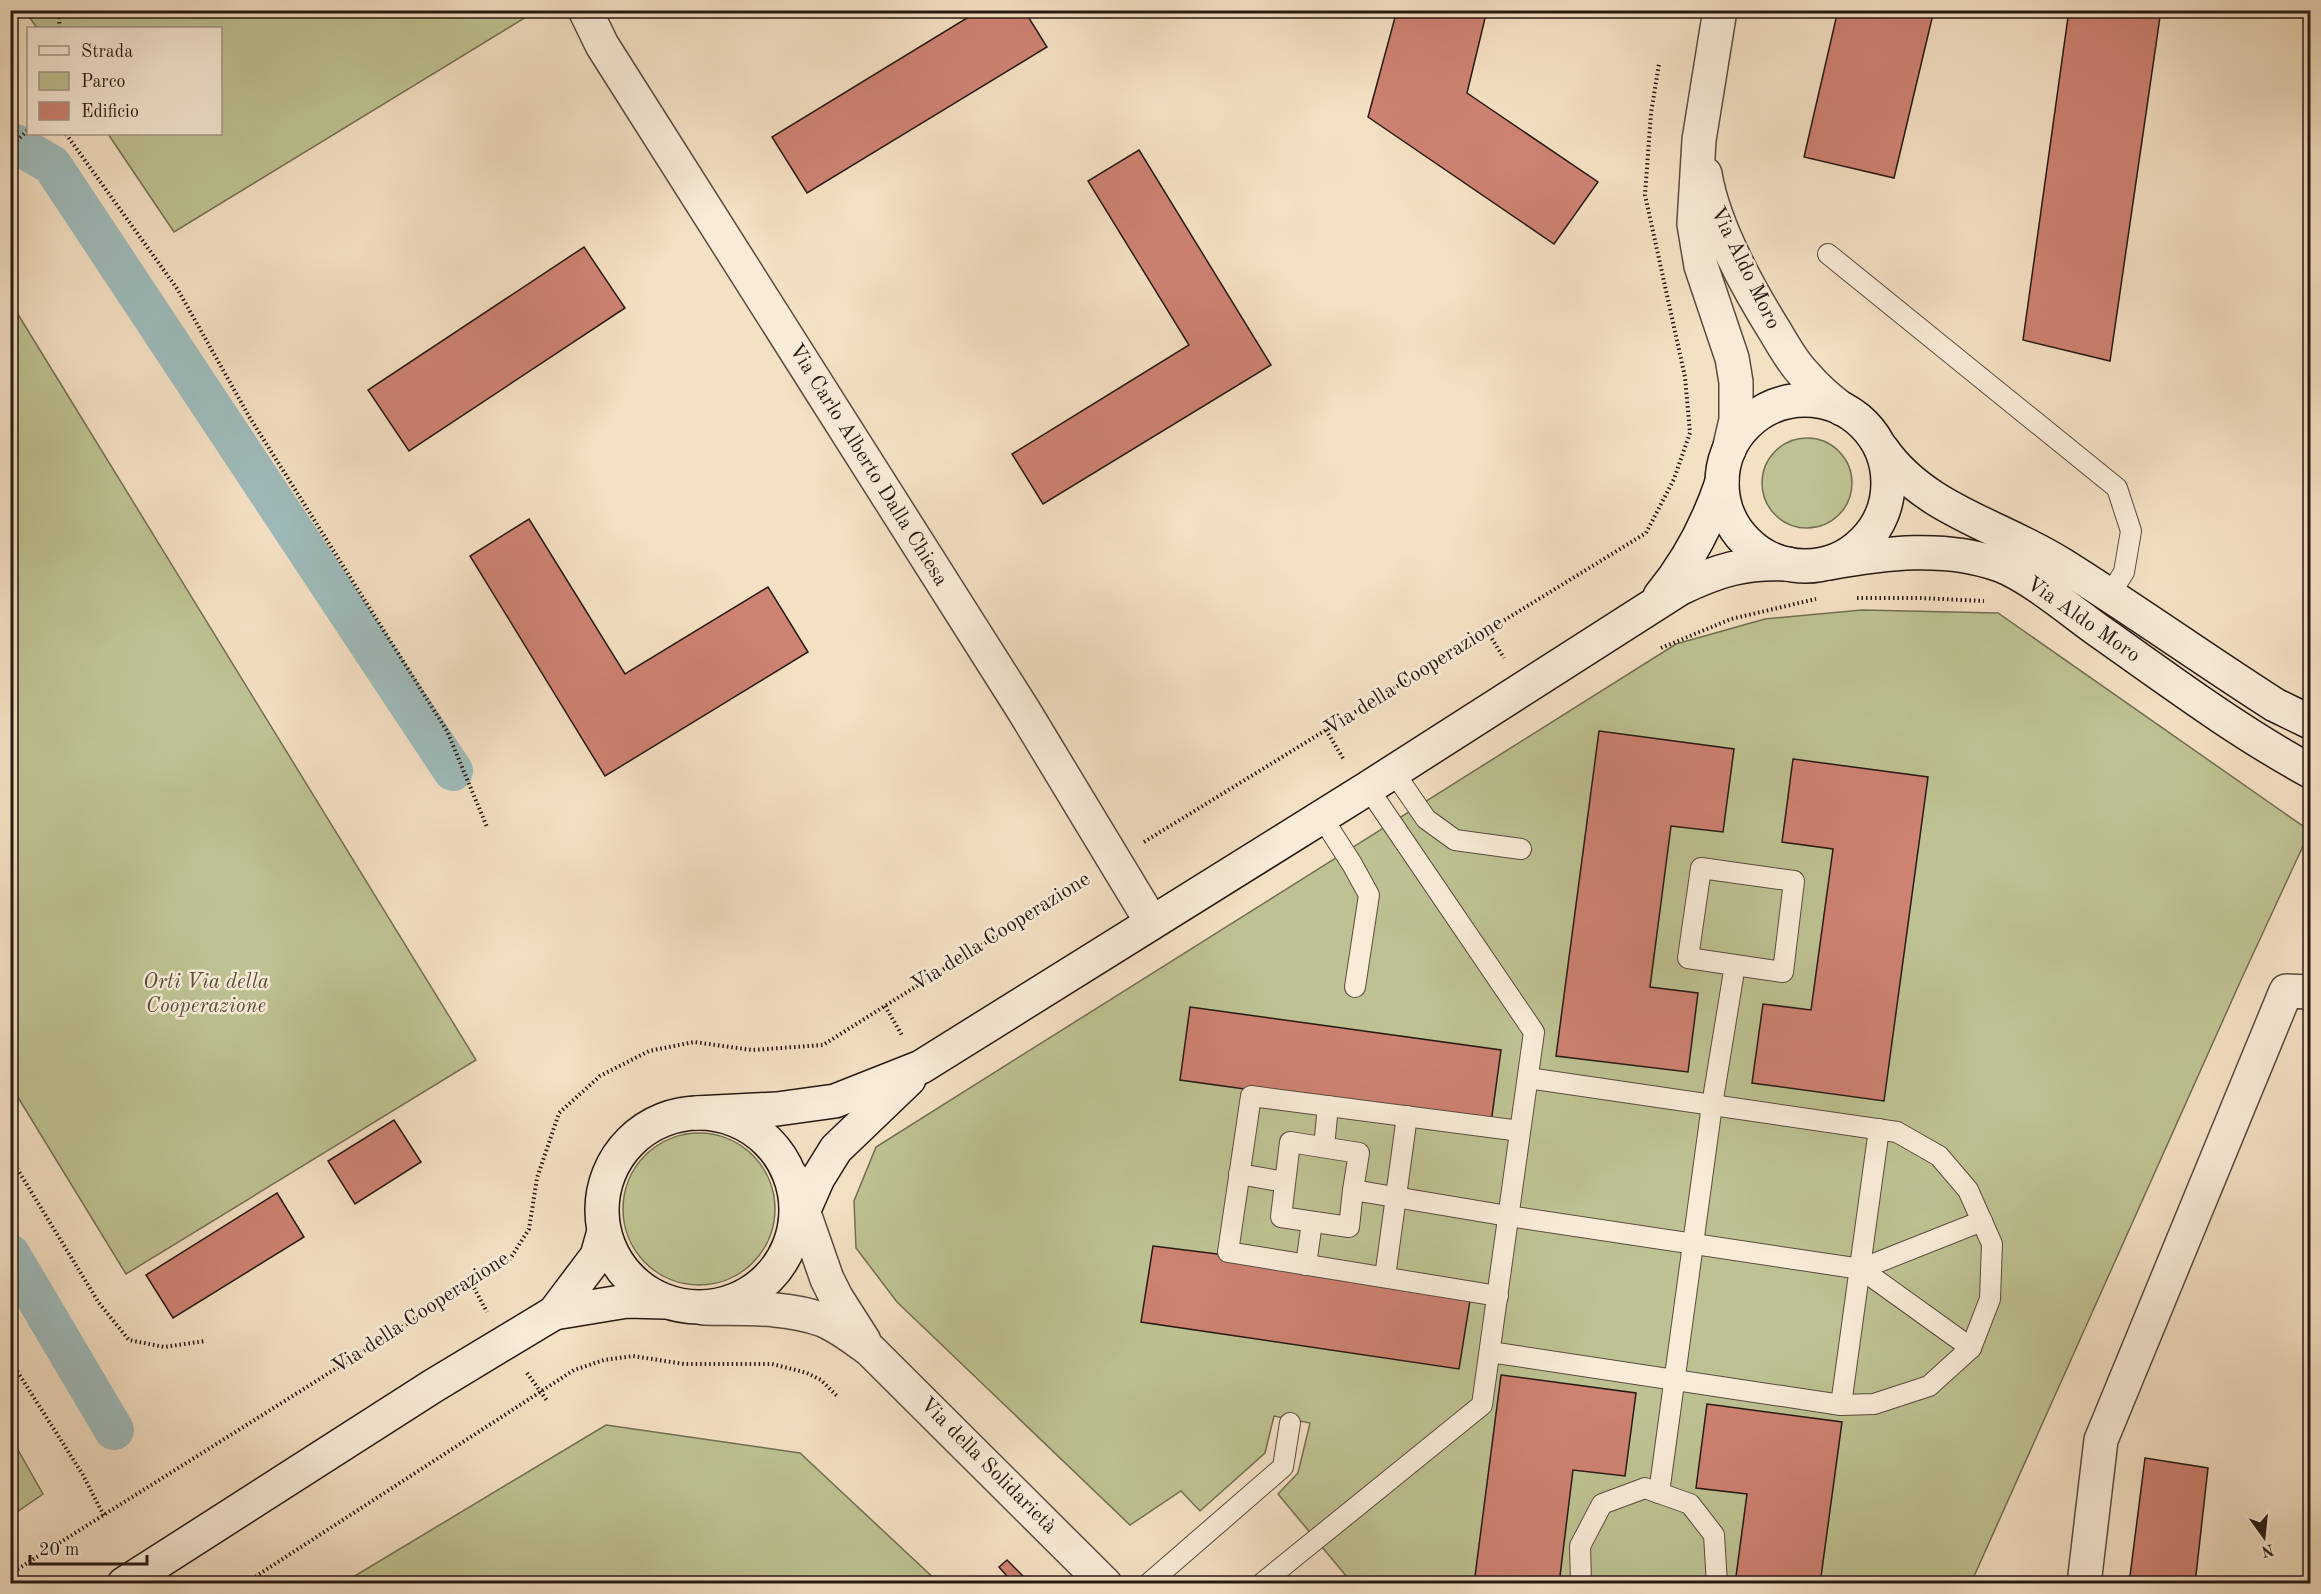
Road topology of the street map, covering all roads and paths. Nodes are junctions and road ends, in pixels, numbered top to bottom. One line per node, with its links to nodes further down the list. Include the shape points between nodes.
1 (60, 10): 4 (path)
2 (585, 10): 25 (street, Via Carlo Alberto Dalla Chiesa, via 602,45 1024,711)
3 (1720, 10): 8 (street, Via Aldo Moro)
4 (59, 27)
5 (1659, 64): 25 (path, Via della Cooperazione, via 1645,195 1685,376 1690,433 1674,479 1646,533)
6 (27, 131): 9 (path)
7 (67, 135): 23 (path, via 178,290 250,418 447,731)
8 (1699, 140): 11 (street, Via Aldo Moro, via 1716,212 1745,279 1803,374); 13 (street, Via Aldo Moro, via 1696,243 1736,382 1736,420)
9 (10, 147)
10 (1828, 254): 17 (lane, via 2117,488 2131,531 2124,572)
11 (1842, 409): 12 (street, via 1865,424); 13 (street, via 1814,400 1778,404 1745,425)
12 (1879, 444): 15 (street, via 1889,479 1887,502 1879,522 1856,550); 17 (street, Via Aldo Moro, via 1898,469 1923,491 2060,563)
13 (1729, 450): 14 (street)
14 (1722, 482): 16 (street, via 1727,511 1741,536 1761,553); 18 (street, via 1697,541)
15 (1829, 563): 16 (street); 20 (street, Via Aldo Moro, via 1925,553 2001,566 2246,733)
16 (1788, 564): 18 (street, via 1731,567 1689,584)
17 (2109, 596): 19 (street, Via Aldo Moro, via 2267,701)
18 (1653, 605): 21 (street)
19 (2310, 722)
20 (2310, 771)
21 (1381, 779): 22 (street); 24 (lane, via 1455,840); 31 (lane, via 1534,1032)
22 (1321, 816): 26 (street); 28 (lane, via 1369,896)
23 (487, 826)
24 (1521, 849)
25 (1114, 861): 26 (street, Via Carlo Alberto Dalla Chiesa); 69 (path, Via della Cooperazione, via 823,1045 752,1050 694,1042 649,1051 600,1076 559,1113 537,1178 529,1228 510,1258)
26 (1150, 921): 30 (street)
27 (1736, 965): 27 (lane, via 1783,972 1794,881 1701,868 1688,958); 32 (lane)
28 (1355, 987)
29 (2310, 992): 78 (street, via 2286,991 2101,1440)
30 (921, 1067): 34 (street, via 835,1101); 45 (street, via 836,1149)
31 (1528, 1078): 32 (lane); 37 (lane)
32 (1712, 1105): 36 (lane); 51 (lane)
33 (1328, 1106): 35 (lane); 38 (lane); 40 (lane, via 1251,1096)
34 (696, 1113): 41 (street, via 724,1116 754,1129 774,1148); 49 (street, via 652,1125 620,1153 604,1188)
35 (1407, 1116): 37 (lane); 44 (lane)
36 (1879, 1129): 47 (lane, via 1897,1132 1939,1156 1968,1190); 53 (lane)
37 (1520, 1131): 46 (lane)
38 (1324, 1147): 42 (lane, via 1290,1142); 43 (lane, via 1359,1153)
39 (10, 1157): 59 (path, via 99,1303 129,1340 164,1347)
40 (1239, 1174): 42 (lane); 52 (lane, via 1228,1252)
41 (790, 1176): 45 (street, Via della Solidarietà); 50 (street, via 797,1213)
42 (1286, 1182): 48 (lane, via 1281,1217)
43 (1353, 1190): 44 (lane); 48 (lane, via 1349,1227)
44 (1396, 1197): 46 (lane); 54 (lane)
45 (804, 1209): 50 (street); 61 (street, Via della Solidarietà, via 827,1280)
46 (1508, 1216): 51 (lane); 55 (lane)
47 (1982, 1221): 53 (lane); 60 (lane, via 1992,1244 1990,1299)
48 (1312, 1222): 52 (lane)
49 (604, 1231): 56 (street, via 610,1251 626,1275); 58 (street, via 597,1256)
50 (792, 1240): 57 (street, via 777,1269 754,1291 729,1303)
51 (1694, 1244): 53 (lane); 64 (lane)
52 (1306, 1265): 54 (lane)
53 (1861, 1269): 60 (lane); 66 (lane)
54 (1385, 1277): 55 (lane)
55 (1498, 1296): 62 (lane)
56 (667, 1302): 57 (street); 58 (street, via 627,1301)
57 (702, 1308): 61 (street, Via della Solidarietà, via 803,1314 823,1320)
58 (554, 1313): 71 (street)
59 (205, 1341)
60 (1971, 1348): 66 (lane, via 1929,1386 1874,1404)
61 (870, 1350): 73 (street, Via della Solidarietà)
62 (1490, 1352): 64 (lane); 75 (lane, via 1482,1405)
63 (10, 1360): 69 (path, via 83,1475)
64 (1673, 1380): 66 (lane); 68 (lane)
65 (837, 1396): 72 (path, via 807,1372 772,1364 684,1364 633,1356 604,1359 574,1370)
66 (1842, 1405)
67 (1290, 1423): 74 (lane, via 1283,1467)
68 (1659, 1493): 76 (lane, via 1646,1488 1602,1504 1580,1545); 77 (lane, via 1690,1504 1714,1535)
69 (104, 1516): 70 (path, Via della Cooperazione)
70 (10, 1574)
71 (124, 1584)
72 (244, 1584)
73 (1105, 1584)
74 (1148, 1584)
75 (1261, 1584)
76 (1581, 1584)
77 (1717, 1584)
78 (2084, 1584)

